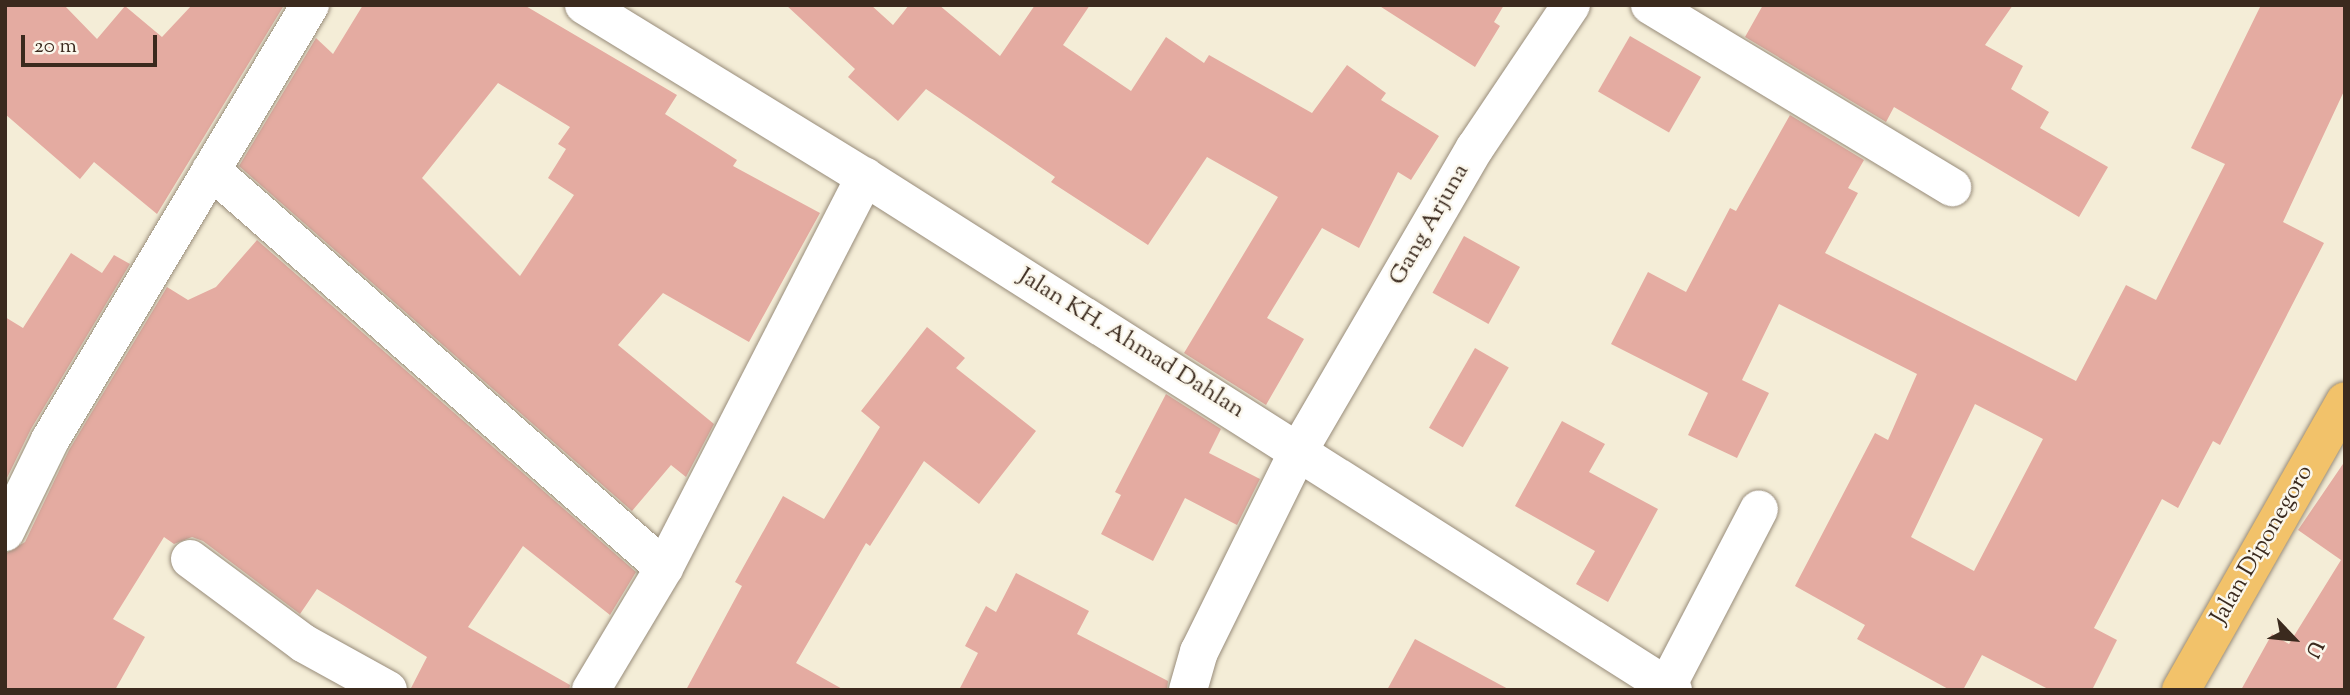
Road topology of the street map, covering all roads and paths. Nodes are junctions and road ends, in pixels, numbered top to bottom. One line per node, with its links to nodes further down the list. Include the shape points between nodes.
1 (310, 5): 5 (street)
2 (584, 5): 6 (street, Jalan KH. Ahmad Dahlan)
3 (1571, 5): 9 (street, Gang Arjuna, via 1475,148)
4 (1650, 5): 7 (street)
5 (211, 170): 10 (street); 14 (street)
6 (865, 177): 9 (street, Jalan KH. Ahmad Dahlan); 14 (street)
7 (1952, 187)
8 (2344, 405): 19 (main road, Jalan Diponegoro)
9 (1299, 450): 15 (street, Jalan KH. Ahmad Dahlan); 18 (street, Gang Arjuna, via 1199,652)
10 (18, 477): 12 (street)
11 (1759, 509): 15 (street)
12 (5, 533)
13 (190, 559): 16 (street, via 303,643)
14 (664, 568): 17 (street)
15 (1670, 688)
16 (388, 690)
17 (591, 690)
18 (1188, 690)
19 (2181, 690)

